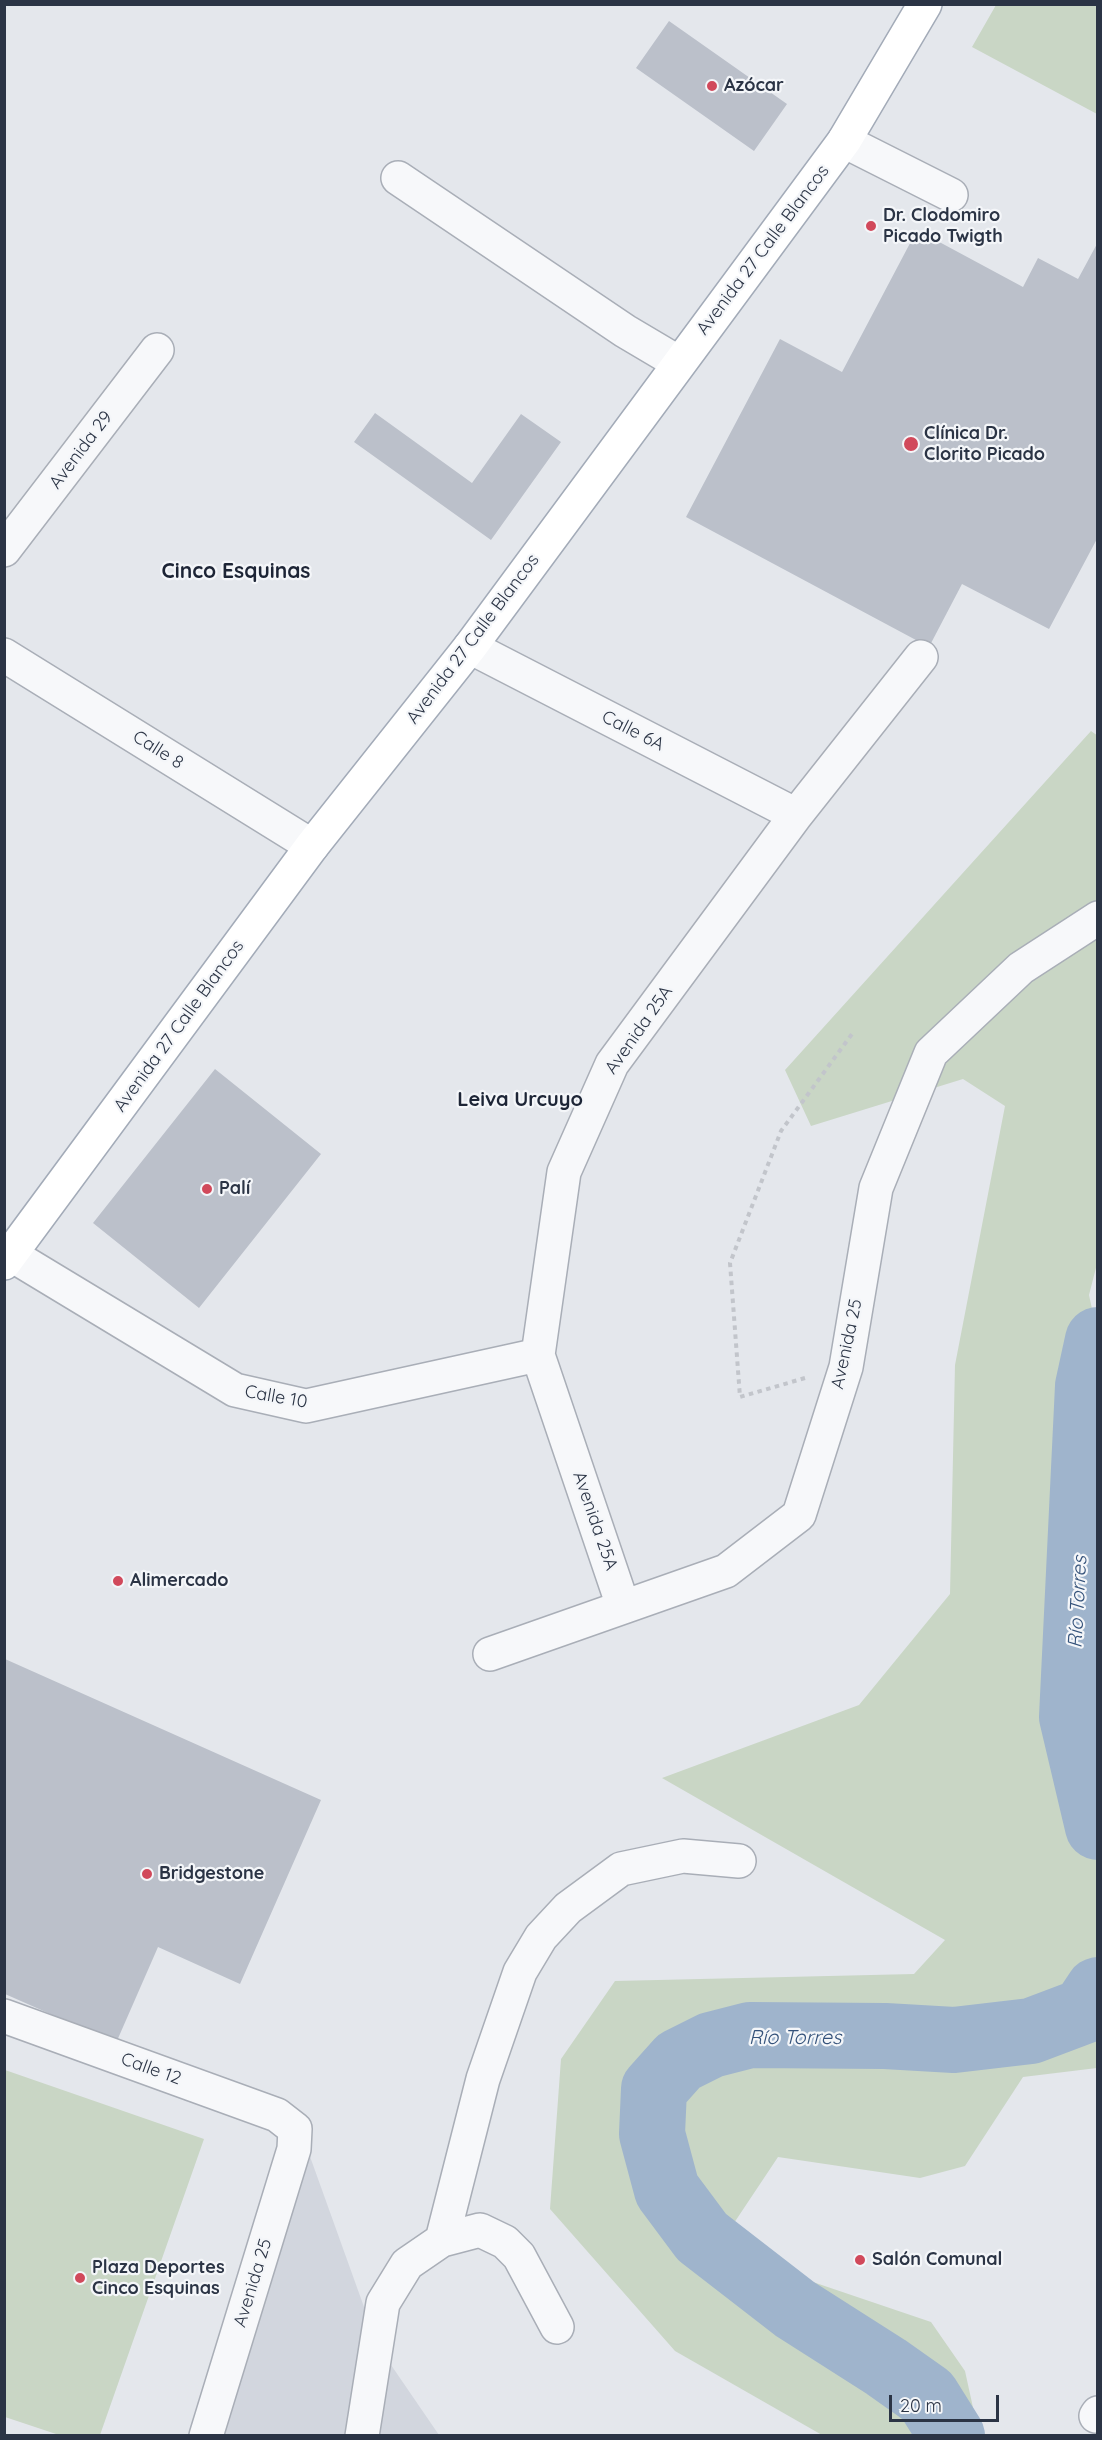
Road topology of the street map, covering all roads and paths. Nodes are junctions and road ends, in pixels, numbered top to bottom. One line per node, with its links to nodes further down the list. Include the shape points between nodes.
1 (925, 4): 2 (main road, Avenida 27 Calle Blancos)
2 (844, 141): 4 (street); 6 (main road, Avenida 27 Calle Blancos)
3 (398, 178): 6 (street)
4 (951, 195)
5 (157, 350): 7 (street, Avenida 29)
6 (679, 363): 8 (main road, Avenida 27 Calle Blancos)
7 (4, 550)
8 (470, 647): 11 (street, Calle 6A); 12 (main road, Avenida 27 Calle Blancos)
9 (4, 655): 12 (street, Calle 8)
10 (921, 657): 11 (street, Avenida 25A)
11 (796, 815): 16 (street, Avenida 25A, via 612,1064 564,1172)
12 (312, 846): 15 (main road, Avenida 27 Calle Blancos)
13 (1098, 918): 17 (street, Avenida 25, via 1022,968 931,1053 876,1188)
14 (852, 1034): 17 (path, via 781,1131 730,1263 740,1397)
15 (7, 1259): 16 (street, Calle 10, via 235,1390 306,1406)
16 (538, 1355): 18 (street, Avenida 25A)
17 (846, 1367): 18 (street, Avenida 25, via 799,1515 726,1571)
18 (623, 1606): 19 (street, Avenida 25)
19 (490, 1654)
20 (739, 1861): 23 (street, via 683,1856 621,1869 568,1908 541,1937 520,1972 483,2079)
21 (4, 2016): 22 (street, Calle 12, via 277,2115)
22 (295, 2129): 25 (street, Avenida 25, via 294,2150)
23 (442, 2240): 24 (street, via 480,2230 505,2242 519,2256); 26 (street, via 407,2264 383,2303)
24 (557, 2327)
25 (206, 2436)
26 (362, 2436)

